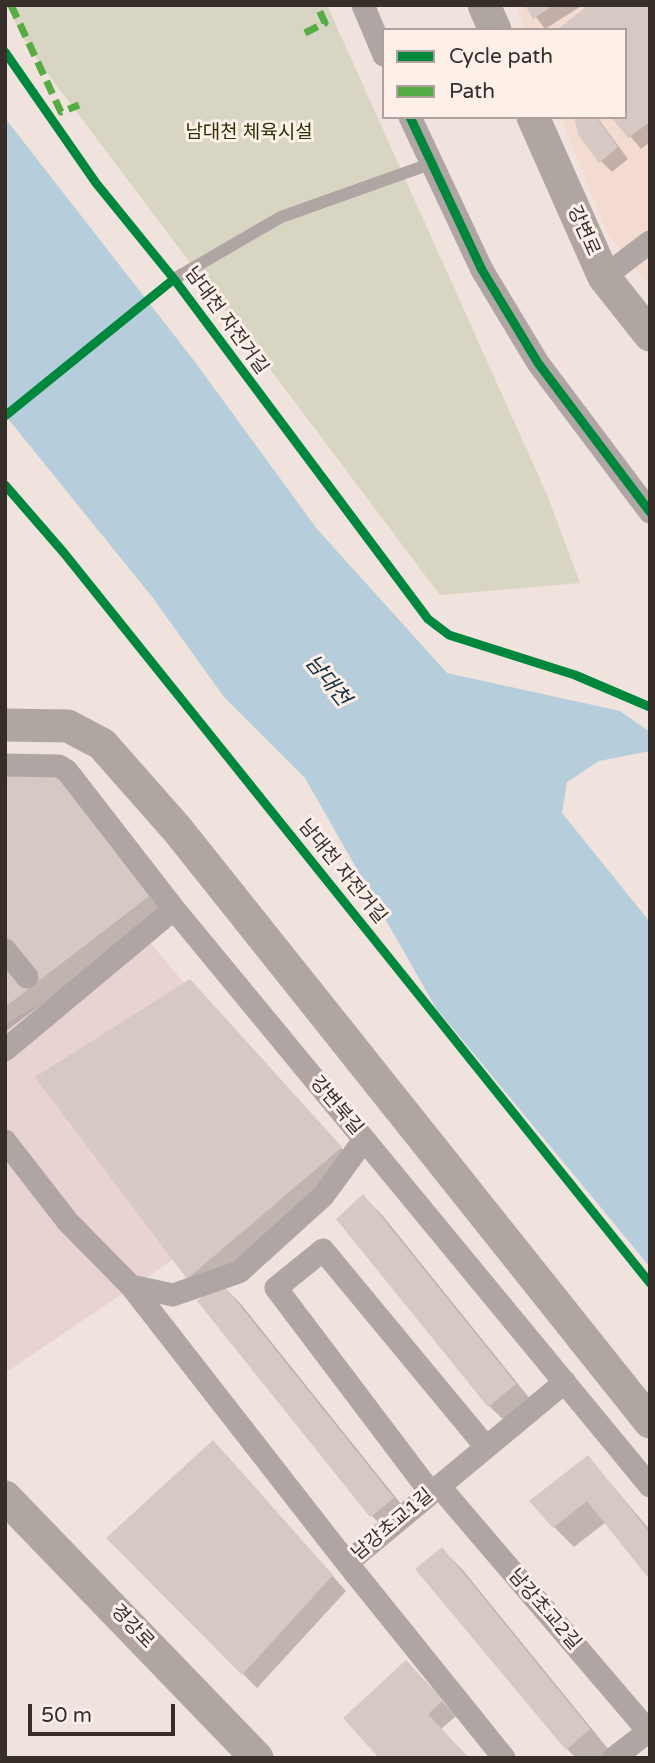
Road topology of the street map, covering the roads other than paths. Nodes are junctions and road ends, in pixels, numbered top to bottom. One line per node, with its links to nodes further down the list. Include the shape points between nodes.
1 (363, 5): 4 (street)
2 (484, 5): 3 (street)
3 (494, 28)
4 (382, 50)
5 (411, 119): 7 (street)
6 (534, 119): 9 (street, 강변로)
7 (430, 164): 10 (lane, via 281,217); 12 (street, via 482,270 538,363)
8 (650, 242): 9 (street)
9 (604, 277): 11 (street, 강변로)
10 (174, 279)
11 (650, 335)
12 (650, 512)
13 (5, 725): 23 (street, via 68,726 102,744 177,829)
14 (5, 765): 15 (street, 강변북길, via 59,766 67,771)
15 (174, 909): 18 (street); 19 (street, 강변북길)
16 (5, 950): 17 (street)
17 (27, 977)
18 (5, 1050)
19 (364, 1140): 21 (street, via 323,1196 239,1272 173,1295); 22 (street, 강변북길)
20 (5, 1141): 21 (street, via 68,1222)
21 (131, 1286): 28 (street)
22 (565, 1381): 24 (street, 남강초교1길); 25 (street, 강변북길)
23 (650, 1422)
24 (486, 1447): 26 (street, 남강초교1길); 26 (street, 남강초교2길, via 323,1250 275,1288)
25 (650, 1486)
26 (435, 1490): 28 (street, 남강초교1길); 29 (street, 남강초교2길)
27 (5, 1497): 30 (street, 경강로)
28 (347, 1563): 31 (street, 남강초교1길)
29 (649, 1731): 32 (street)
30 (257, 1758)
31 (504, 1758)
32 (614, 1758)

